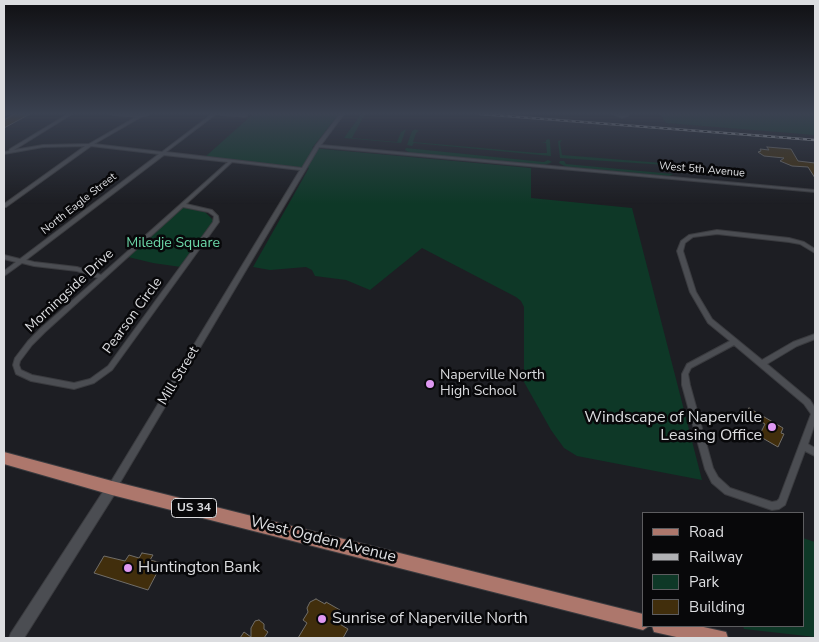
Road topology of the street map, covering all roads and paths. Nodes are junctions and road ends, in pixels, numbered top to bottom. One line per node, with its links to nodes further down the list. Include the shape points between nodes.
1 (20, 144): 5 (street)
2 (174, 144): 6 (street, North Eagle Street)
3 (90, 145): 5 (street, via 43,146); 6 (street); 11 (street)
4 (317, 146): 8 (street, Mill Street); 9 (street, West 5th Avenue)
5 (5, 153)
6 (161, 154): 7 (street); 14 (street, North Eagle Street)
7 (230, 162): 8 (street); 10 (street, Morningside Drive)
8 (303, 169): 24 (street, Mill Street)
9 (815, 190)
10 (182, 204): 16 (street, Morningside Drive); 19 (street, Pearson Circle, via 210,211 216,216 216,222 104,375 81,385 63,385 24,376 16,369)
11 (4, 206)
12 (815, 251): 18 (street, via 789,240 717,232 695,235 683,242 680,256 698,303 710,321)
13 (4, 257): 14 (street)
14 (21, 261): 15 (street, North Eagle Street); 16 (street, via 78,269)
15 (4, 274)
16 (102, 277): 19 (street, Morningside Drive, via 37,336)
17 (815, 336): 20 (street)
18 (734, 342): 20 (street); 21 (street, via 689,366 685,374 709,469 715,480 728,490 765,505 779,505)
19 (17, 360)
20 (762, 364): 21 (street, via 814,410 815,419)
21 (804, 446): 22 (street)
22 (815, 452)
23 (4, 458): 24 (main road, West Ogden Avenue / US 34)
24 (112, 488): 25 (main road, West Ogden Avenue / US 34); 27 (main road, Mill Street)
25 (642, 622)
26 (665, 627): 28 (main road)
27 (16, 638)
28 (720, 638)

